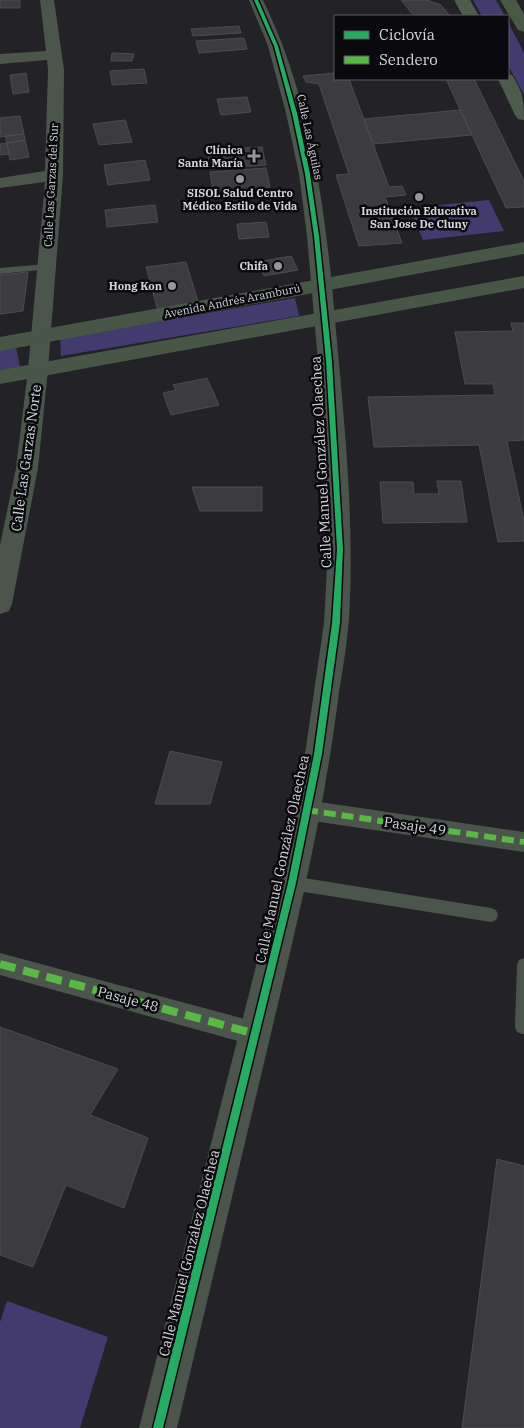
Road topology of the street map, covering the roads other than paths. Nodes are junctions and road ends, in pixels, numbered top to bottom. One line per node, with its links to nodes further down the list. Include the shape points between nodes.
1 (47, 0): 7 (street, Calle Las Garzas del Sur)
2 (256, 0): 17 (street, Calle Las Águilas, via 278,51 306,163)
3 (462, 0): 5 (main road)
4 (508, 0): 6 (highway)
5 (470, 15)
6 (524, 27)
7 (54, 55): 8 (street); 11 (street, Calle Las Garzas del Sur)
8 (0, 59)
9 (506, 80): 10 (main road)
10 (524, 115)
11 (54, 175): 12 (street); 14 (street, Calle Las Garzas del Sur)
12 (0, 183)
13 (524, 248): 17 (main road, Avenida Andrés Aramburú)
14 (46, 267): 15 (lane); 19 (street, Calle Las Garzas del Sur)
15 (0, 271)
16 (524, 282): 18 (main road)
17 (322, 284): 18 (street, Calle Manuel González Olaechea); 19 (main road, Avenida Andrés Aramburú)
18 (325, 319): 21 (main road); 24 (street, Calle Manuel González Olaechea, via 340,579 323,716)
19 (40, 336): 20 (main road, Avenida Andrés Aramburú); 21 (street, Calle Las Garzas del Sur)
20 (0, 344)
21 (38, 370): 22 (main road); 23 (street, Calle Las Garzas Norte, via 27,468)
22 (0, 377)
23 (0, 604)
24 (306, 810): 25 (street, Pasaje 49); 26 (street, Calle Manuel González Olaechea)
25 (524, 842)
26 (292, 883): 27 (lane); 31 (street, Calle Manuel González Olaechea)
27 (491, 916)
28 (0, 964): 31 (street, Pasaje 48)
29 (524, 965): 30 (lane)
30 (522, 1027)
31 (256, 1034): 32 (street, Calle Manuel González Olaechea)
32 (158, 1428)

